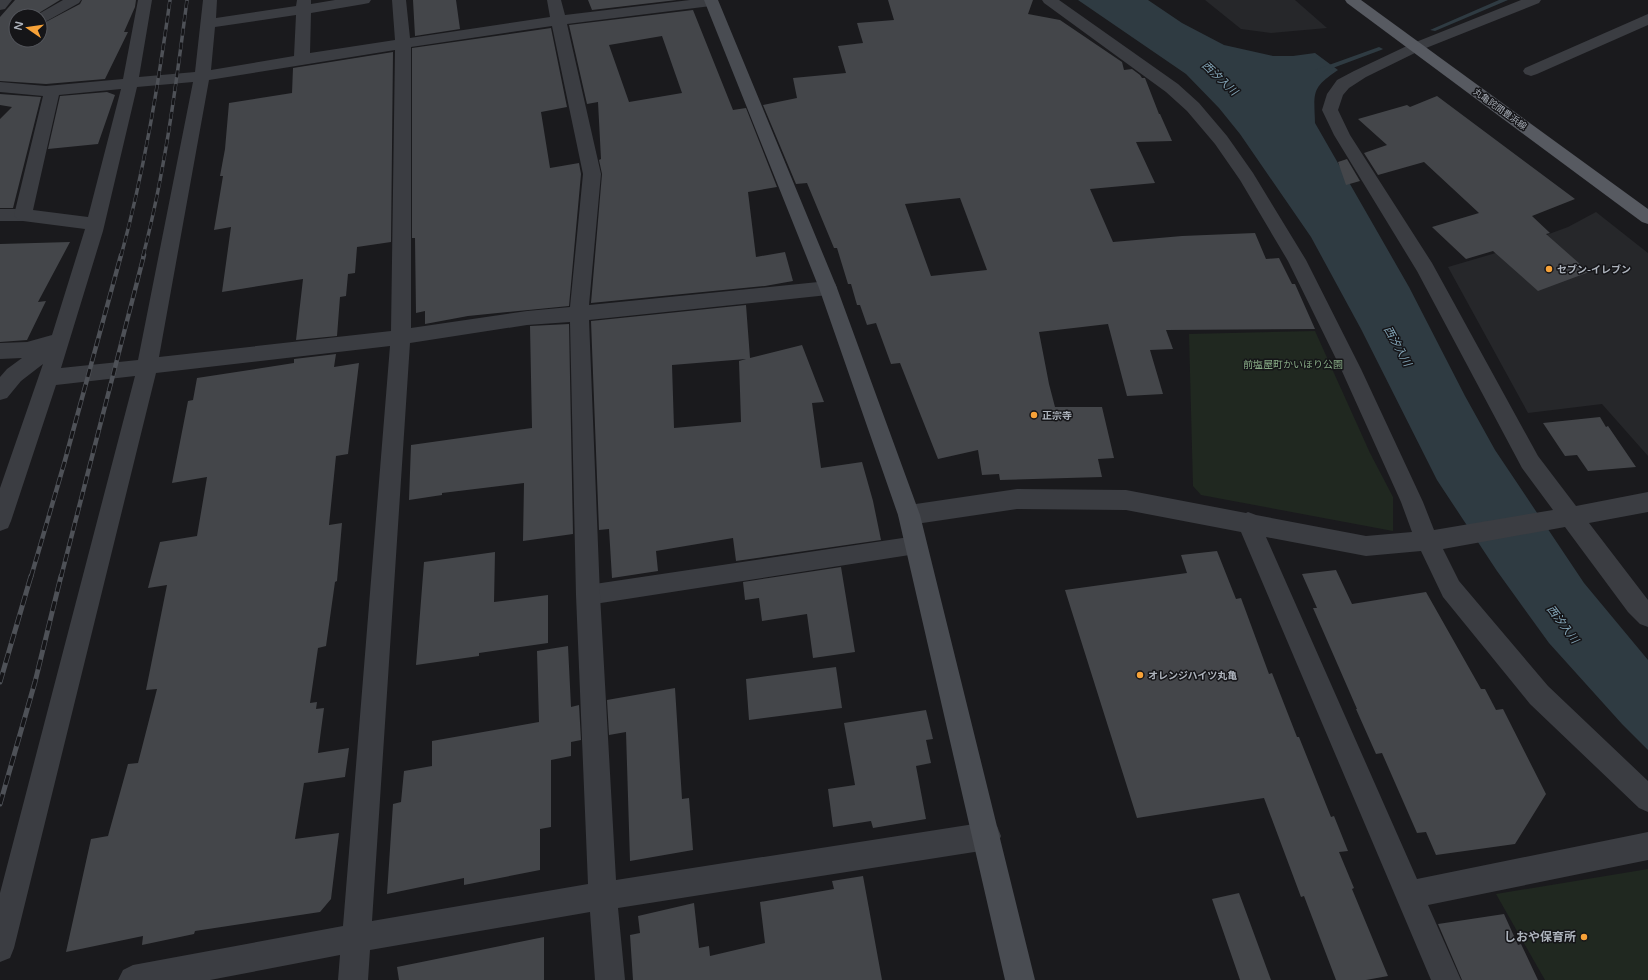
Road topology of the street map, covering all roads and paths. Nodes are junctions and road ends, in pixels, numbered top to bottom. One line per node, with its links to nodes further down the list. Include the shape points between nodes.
1 (5, 0): 13 (street)
2 (74, 0): 14 (street)
3 (145, 0): 23 (street)
4 (210, 0): 17 (street)
5 (364, 0): 12 (street)
6 (399, 0): 18 (street)
7 (554, 0): 16 (street)
8 (1049, 0): 43 (street, via 1172,88 1222,140 1297,260 1412,502)
9 (1352, 0): 19 (main road, 丸亀詫間豊浜線)
10 (1534, 0): 19 (street)
11 (711, 1): 16 (street); 30 (street)
12 (304, 4): 17 (street); 20 (street)
13 (0, 6)
14 (48, 15)
15 (1648, 19): 21 (street)
16 (559, 20): 18 (street); 31 (street, via 592,174)
17 (208, 24): 22 (street)
18 (403, 43): 20 (street); 32 (street)
19 (1416, 47): 28 (main road, 丸亀詫間豊浜線); 40 (street, via 1343,84 1335,94 1330,110 1342,135 1425,268 1530,462)
20 (302, 59): 22 (street)
21 (1531, 71)
22 (202, 76): 23 (street); 35 (street)
23 (130, 83): 25 (street); 29 (street)
24 (0, 87): 25 (street)
25 (52, 90): 27 (street)
26 (0, 215): 27 (lane)
27 (23, 215): 29 (street)
28 (1648, 218)
29 (95, 224): 33 (street)
30 (828, 288): 31 (street); 39 (street)
31 (579, 313): 32 (street); 45 (street)
32 (400, 337): 35 (street); 52 (street)
33 (61, 339): 34 (street, via 27,350); 36 (street); 37 (street, via 14,376)
34 (0, 351)
35 (147, 367): 36 (street); 53 (street)
36 (48, 378): 41 (street)
37 (0, 392)
38 (1648, 502): 40 (street)
39 (909, 515): 42 (street, via 1017,500 1126,500); 44 (street)
40 (1571, 517): 43 (street); 46 (street, via 1636,604)
41 (0, 521)
42 (1248, 522): 43 (street, via 1366,546); 50 (street)
43 (1437, 540): 47 (street, via 1451,589 1486,633 1539,695)
44 (916, 545): 45 (lane); 48 (street)
45 (588, 595): 51 (street)
46 (1648, 616)
47 (1648, 798)
48 (987, 836): 51 (street); 57 (street)
49 (1648, 846): 50 (street)
50 (1409, 895): 58 (street)
51 (603, 896): 52 (street); 56 (street)
52 (356, 938): 54 (street); 55 (street)
53 (0, 948)
54 (133, 980)
55 (353, 980)
56 (610, 980)
57 (1020, 980)
58 (1446, 980)

